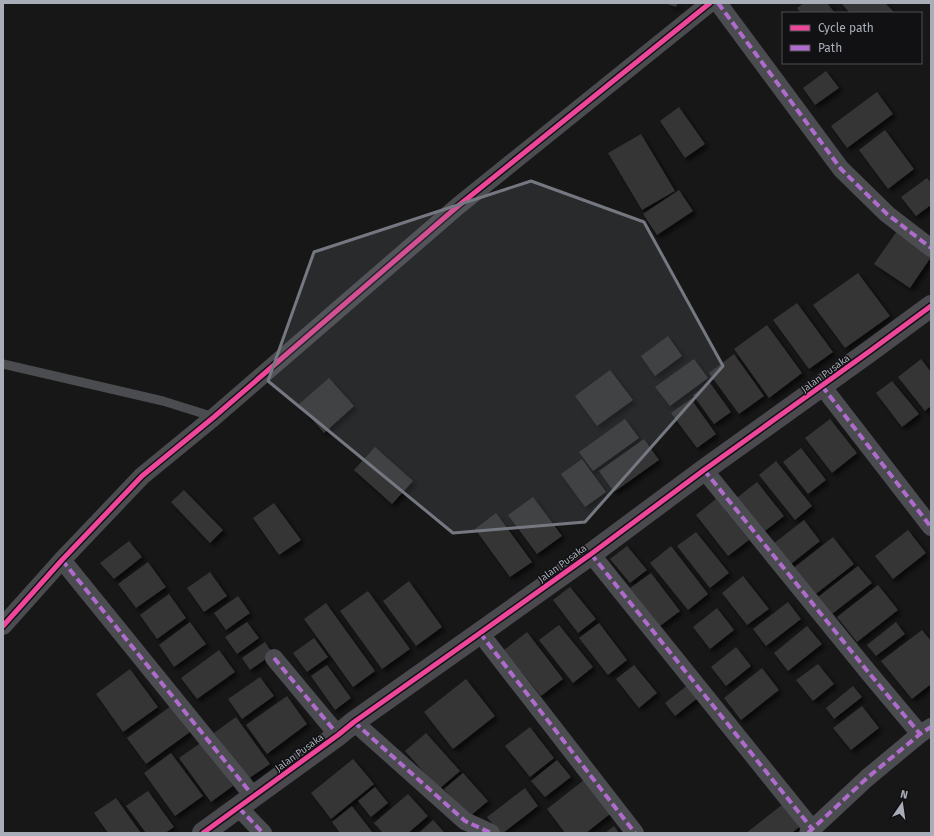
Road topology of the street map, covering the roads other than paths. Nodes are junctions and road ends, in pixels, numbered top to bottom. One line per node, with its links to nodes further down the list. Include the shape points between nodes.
1 (710, 3): 7 (street, via 458,206)
2 (718, 3): 3 (street, via 841,169 887,214)
3 (931, 248)
4 (931, 306): 6 (street, Jalan Pusaka)
5 (3, 364): 7 (lane, via 162,401)
6 (822, 386): 8 (street, Jalan Pusaka); 9 (street)
7 (214, 417): 11 (street, via 142,476)
8 (704, 470): 10 (street, Jalan Pusaka); 16 (street, via 869,673)
9 (931, 527)
10 (591, 554): 13 (street, Jalan Pusaka); 18 (street)
11 (62, 560): 12 (street); 17 (street)
12 (3, 626)
13 (480, 633): 15 (street, Jalan Pusaka); 22 (street)
14 (274, 658): 15 (street)
15 (346, 729): 17 (street, Jalan Pusaka); 21 (street, via 465,821)
16 (926, 730): 18 (street, via 867,778)
17 (246, 802): 19 (street, Jalan Pusaka); 20 (street)
18 (810, 831)
19 (203, 833)
20 (263, 833)
21 (491, 833)
22 (635, 833)

